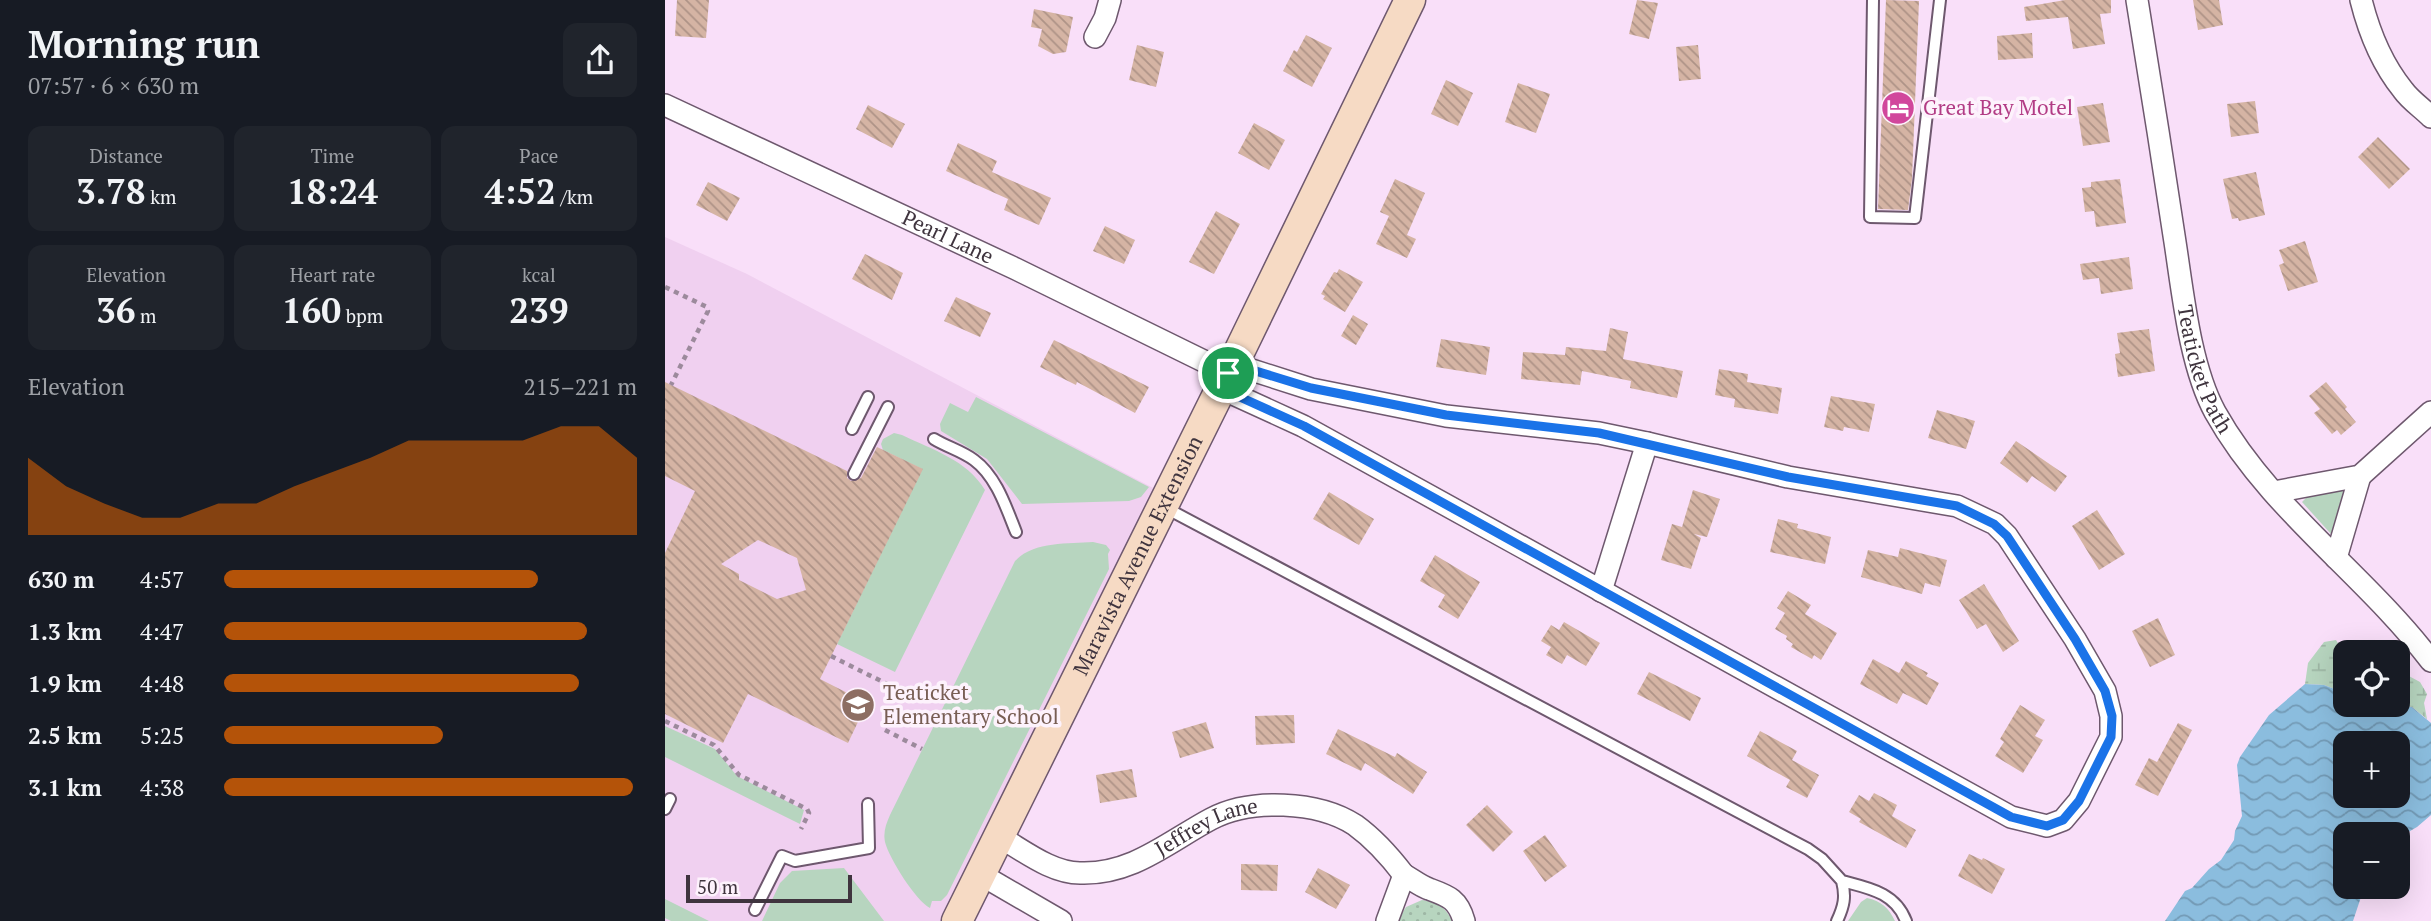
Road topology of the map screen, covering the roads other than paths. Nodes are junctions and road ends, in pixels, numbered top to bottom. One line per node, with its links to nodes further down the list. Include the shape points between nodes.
1 (1110, 0): 7 (street)
2 (1410, 0): 10 (main road, Maravista Avenue Extension)
3 (1873, 0): 4 (lane, via 1870,217 1916,218)
4 (1940, 0)
5 (2137, 0): 19 (street, Teaticket Path, via 2186,313 2201,377 2215,412)
6 (2361, 0): 9 (street, via 2386,64 2404,92)
7 (1095, 37)
8 (665, 105): 10 (street, Pearl Lane, via 1016,269)
9 (2431, 117)
10 (1227, 375): 16 (street, via 1446,415); 20 (main road, Maravista Avenue Extension); 23 (street, via 1304,426)
11 (868, 397): 14 (lane)
12 (888, 407): 17 (lane)
13 (2431, 412): 18 (street)
14 (852, 429)
15 (934, 439): 21 (lane, via 983,468 1002,497)
16 (1647, 443): 23 (street); 23 (street, via 1788,477 1957,506 1994,524 2007,536 2105,691 2112,716 2111,737 2079,801 2063,820 2047,826 2034,824 2000,811)
17 (853, 474)
18 (2360, 476): 19 (street); 22 (street)
19 (2274, 492): 22 (street, Teaticket Path)
20 (1162, 506): 26 (main road, Maravista Avenue Extension); 29 (lane, via 1808,849)
21 (1016, 532)
22 (2336, 558): 24 (street, Teaticket Path)
23 (1601, 591)
24 (2431, 661)
25 (868, 804): 30 (lane, via 869,848 796,861 782,856)
26 (998, 836): 27 (main road, Maravista Avenue Extension); 28 (street, Jeffrey Lane, via 1066,872 1097,873 1146,859 1228,811 1287,805 1333,814 1357,827)
27 (980, 874): 31 (main road, Maravista Avenue Extension); 32 (street)
28 (1404, 875): 33 (street); 34 (street, Jeffrey Lane, via 1451,898)
29 (1842, 881): 35 (lane, via 1845,894); 36 (lane, via 1884,894)
30 (755, 911)
31 (957, 921)
32 (1061, 921)
33 (1387, 921)
34 (1464, 921)
35 (1837, 921)
36 (1906, 921)

